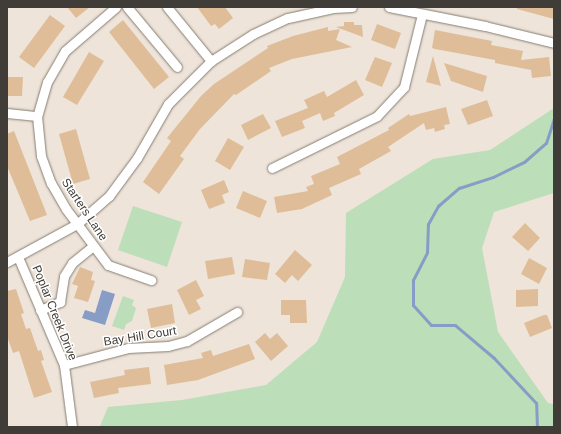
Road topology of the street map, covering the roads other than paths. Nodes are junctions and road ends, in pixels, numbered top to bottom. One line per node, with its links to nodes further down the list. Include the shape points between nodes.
1 (116, 7): 11 (street, Starters Lane, via 65,51 47,82)
2 (127, 7): 9 (street)
3 (167, 7): 8 (street)
4 (352, 7): 8 (street, via 333,8 288,18 253,34)
5 (388, 7): 6 (street)
6 (422, 14): 7 (street); 12 (street, via 404,87 377,116)
7 (554, 42)
8 (211, 61): 13 (street, via 168,104 137,158 109,196)
9 (177, 67)
10 (7, 113): 11 (street)
11 (37, 116): 13 (street, Starters Lane, via 41,156 51,183)
12 (272, 168)
13 (77, 224): 14 (street, Starters Lane); 15 (street)
14 (93, 246): 17 (street, Starters Lane, via 108,265); 18 (street, via 72,263 64,276 60,302)
15 (18, 257): 16 (street); 18 (street, Poplar Creek Drive)
16 (7, 262)
17 (151, 280)
18 (40, 310): 20 (street, Poplar Creek Drive)
19 (237, 312): 20 (street, Bay Hill Court, via 187,341 168,346 128,348)
20 (64, 365): 21 (street, Poplar Creek Drive)
21 (72, 427)

